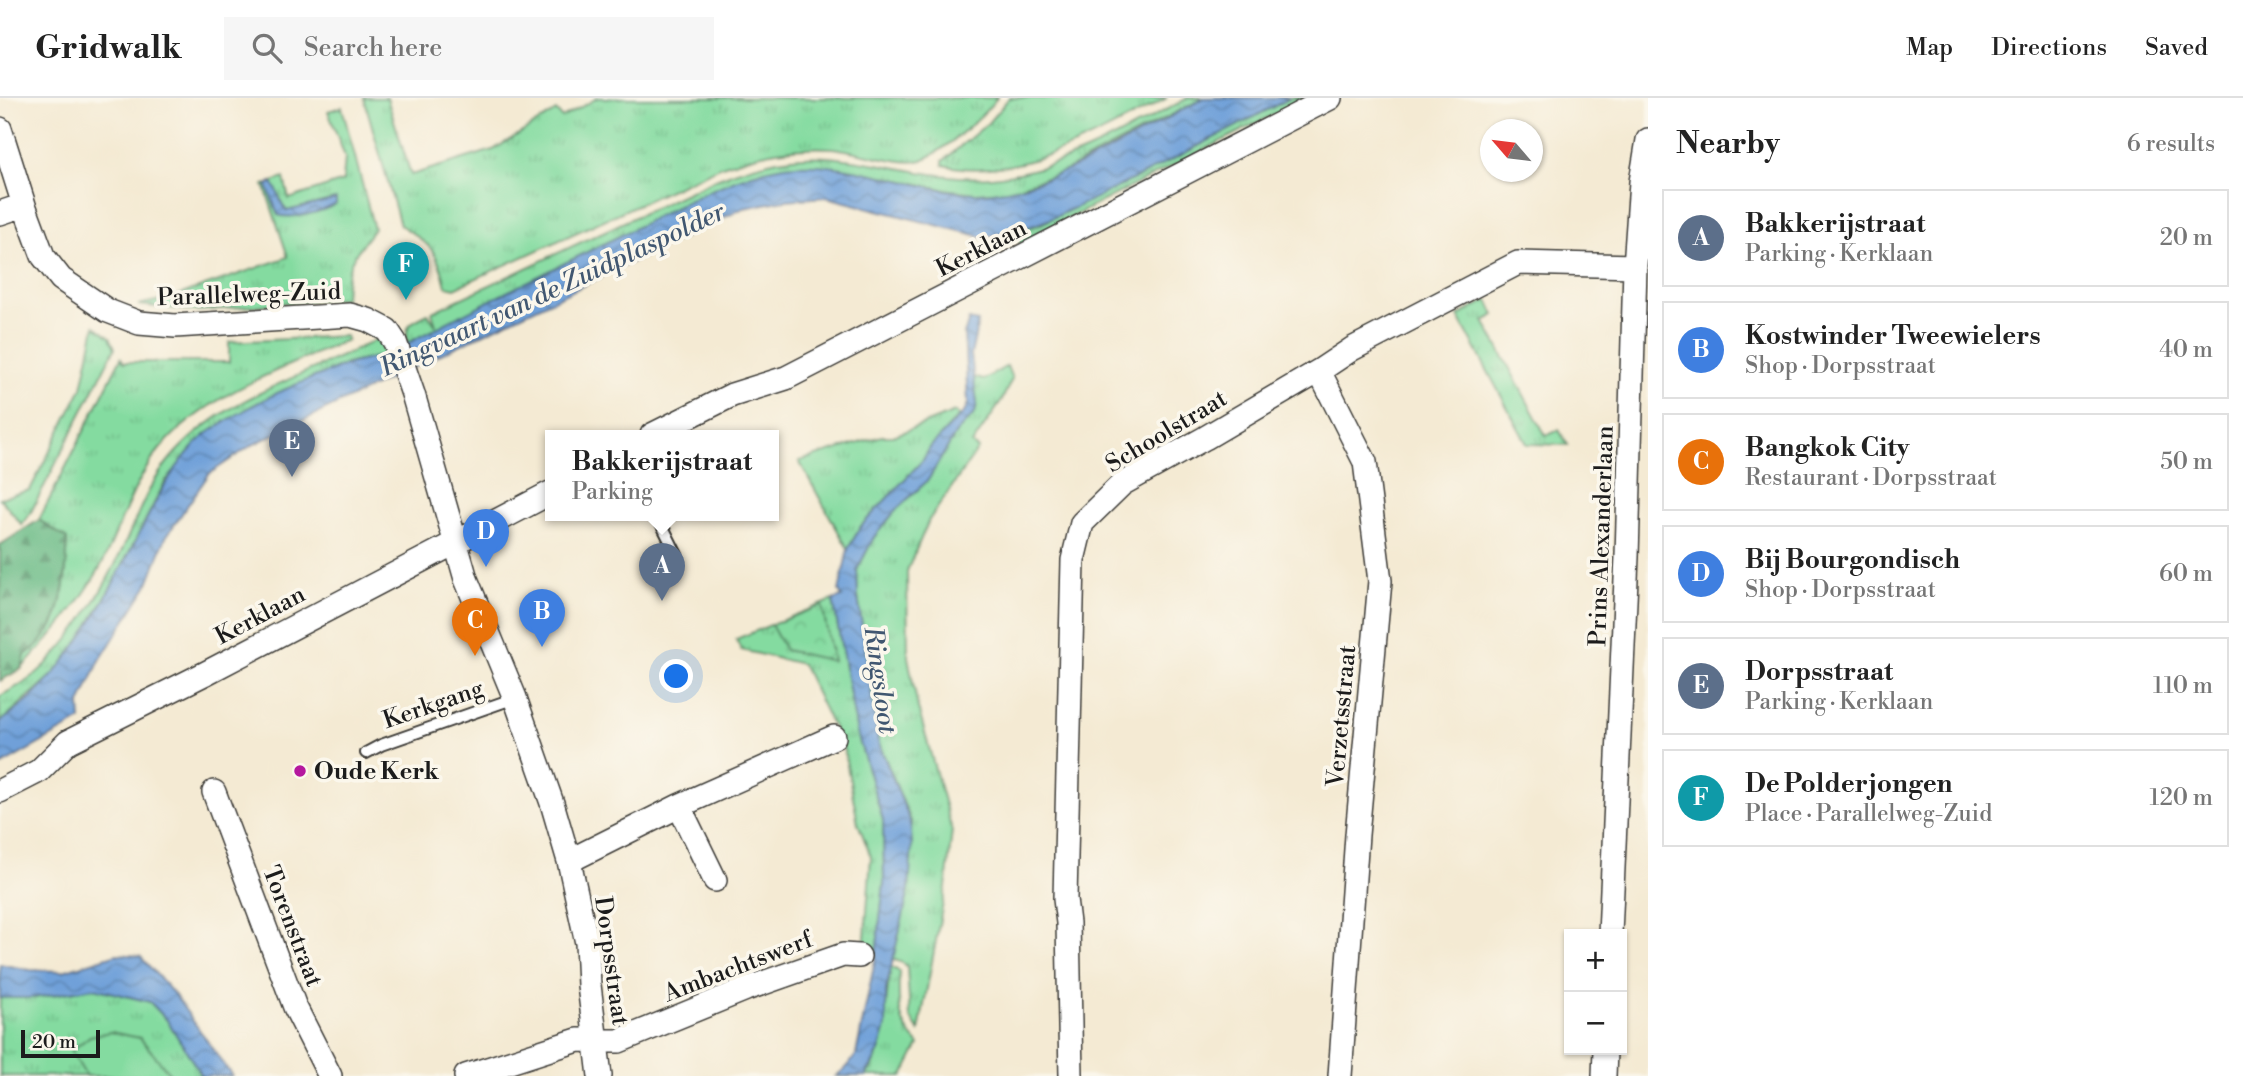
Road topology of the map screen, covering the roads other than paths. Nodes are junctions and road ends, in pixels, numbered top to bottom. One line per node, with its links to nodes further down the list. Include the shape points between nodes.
1 (1330, 98): 10 (street, Kerklaan, via 786,378 732,395)
2 (0, 129): 5 (street, Parallelweg-Zuid)
3 (1648, 140): 4 (street, Prins Alexanderlaan)
4 (1644, 182): 7 (street, Prins Alexanderlaan)
5 (23, 205): 6 (street); 8 (street, Parallelweg-Zuid, via 43,256 61,279 108,311 139,323 175,326 349,316 387,330)
6 (0, 213)
7 (1635, 266): 9 (street, Schoolstraat, via 1518,262); 11 (street, Prins Alexanderlaan)
8 (395, 342): 14 (street, Dorpsstraat)
9 (1319, 371): 31 (street, Schoolstraat, via 1122,484 1082,523 1073,560 1065,899); 32 (street, Verzetsstraat, via 1365,462 1380,581)
10 (662, 430)
11 (1639, 455): 24 (street, Prins Alexanderlaan)
12 (545, 496): 14 (street, Kerklaan)
13 (660, 521): 15 (lane, via 677,555)
14 (456, 541): 16 (street, Dorpsstraat, via 466,579); 19 (street, Kerklaan, via 68,742 39,771)
15 (664, 580)
16 (515, 698): 18 (lane, Kerkgang); 22 (street, Dorpsstraat)
17 (834, 737): 21 (street)
18 (366, 753)
19 (0, 791)
20 (214, 792): 28 (street, Torenstraat, via 296,1007)
21 (679, 806): 22 (street); 23 (street)
22 (569, 861): 26 (street, Dorpsstraat, via 587,943)
23 (715, 880)
24 (1610, 929)
25 (859, 956): 26 (street, Ambachtswerf, via 843,955 746,989 619,1041)
26 (596, 1040): 29 (street, via 578,1040); 30 (street, Dorpsstraat)
27 (1605, 1055): 33 (street)
28 (330, 1076)
29 (466, 1076)
30 (600, 1076)
31 (1071, 1076)
32 (1340, 1076)
33 (1604, 1076)

